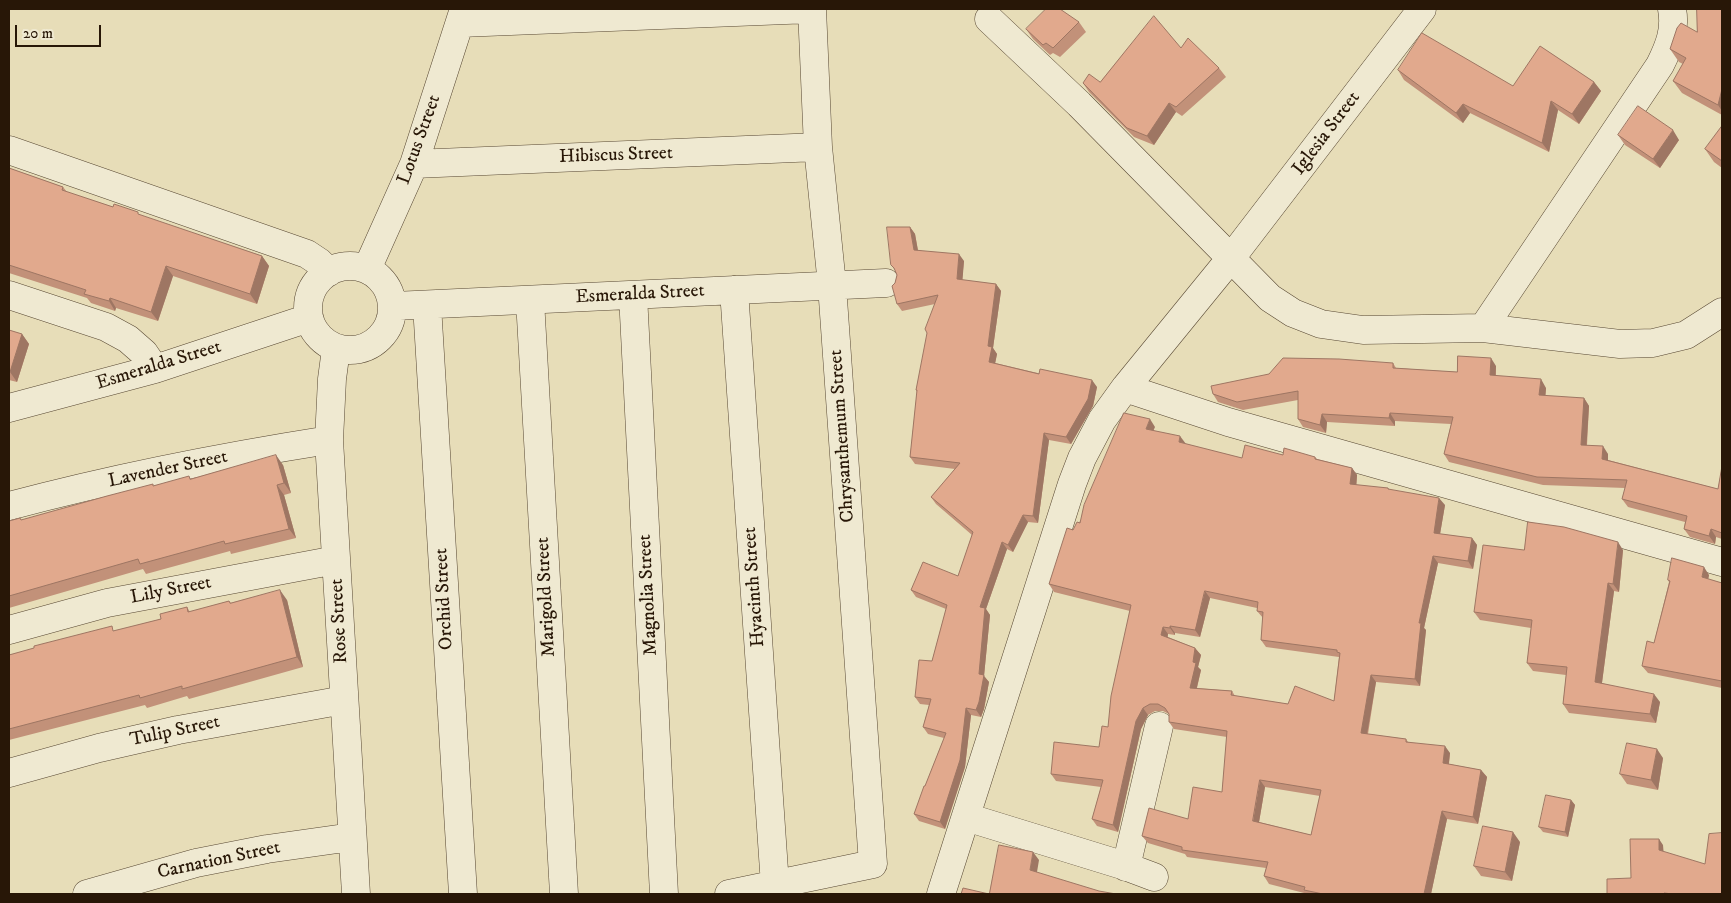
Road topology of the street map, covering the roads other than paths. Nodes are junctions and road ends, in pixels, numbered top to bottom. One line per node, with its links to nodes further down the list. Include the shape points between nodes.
1 (812, 9): 4 (street); 7 (street, Chrysanthemum Street)
2 (1422, 9): 10 (street, Iglesia Street)
3 (1672, 9): 23 (street, via 1671,43 1660,66)
4 (681, 11): 5 (street)
5 (462, 16): 9 (street, Lotus Street)
6 (989, 19): 10 (street, via 1079,104)
7 (818, 148): 9 (street, Hibiscus Street); 14 (street, Chrysanthemum Street)
8 (9, 150): 12 (street, via 307,254)
9 (414, 164): 11 (street, Lotus Street)
10 (1231, 258): 23 (street, via 1270,298 1293,313 1321,324 1363,330); 26 (street, Iglesia Street)
11 (367, 269): 12 (street, via 354,266); 20 (street, via 381,278 390,291)
12 (328, 272): 22 (street, via 311,292)
13 (886, 283): 14 (street, Esmeralda Street)
14 (832, 286): 15 (street, Esmeralda Street); 40 (street, Chrysanthemum Street, via 873,864)
15 (734, 290): 17 (street, Esmeralda Street); 40 (street, Hyacinth Street)
16 (9, 295): 25 (street, via 106,327 128,339 144,353)
17 (633, 295): 18 (street, Esmeralda Street); 45 (street, Magnolia Street)
18 (530, 300): 19 (street, Esmeralda Street); 44 (street, Marigold Street)
19 (427, 304): 20 (street, Esmeralda Street); 43 (street, Orchid Street)
20 (394, 306): 24 (street, via 391,323 382,337 369,347 353,351)
21 (1722, 312): 23 (street, via 1686,335 1653,343 1620,344)
22 (309, 318): 24 (street, via 314,332); 25 (street, Esmeralda Street)
23 (1483, 328)
24 (336, 349): 28 (street, Rose Street)
25 (155, 369): 27 (street, Esmeralda Street)
26 (1125, 388): 31 (street, via 1228,422); 36 (street, Iglesia Street, via 1102,420 1072,484)
27 (9, 408)
28 (329, 440): 29 (street, Lavender Street, via 181,465); 30 (street, Rose Street)
29 (9, 506)
30 (336, 560): 32 (street, Lily Street, via 107,603); 33 (street, Rose Street)
31 (1722, 562)
32 (9, 630)
33 (344, 700): 35 (street, Tulip Street, via 178,730); 37 (street, Rose Street)
34 (1159, 726): 38 (street)
35 (9, 773)
36 (966, 817): 38 (street); 47 (street, Iglesia Street)
37 (352, 837): 41 (street, Carnation Street, via 196,863); 42 (street, Rose Street)
38 (1126, 867): 39 (street)
39 (1154, 877)
40 (775, 885): 46 (street)
41 (87, 894)
42 (356, 894)
43 (463, 894)
44 (564, 894)
45 (664, 894)
46 (729, 894)
47 (941, 894)

